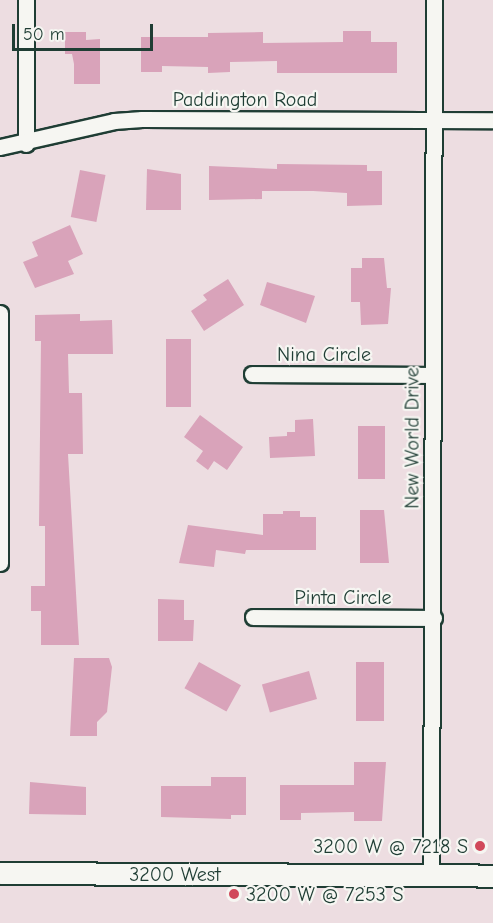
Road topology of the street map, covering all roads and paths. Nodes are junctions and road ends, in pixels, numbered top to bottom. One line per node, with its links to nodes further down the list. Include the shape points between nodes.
1 (26, 0): 5 (street)
2 (434, 0): 3 (street, New World Drive)
3 (434, 120): 4 (street, Paddington Road); 5 (street, Paddington Road, via 142,119 114,121); 9 (street, New World Drive)
4 (493, 120)
5 (26, 144): 6 (street, Paddington Road)
6 (0, 147)
7 (0, 313): 10 (street)
8 (252, 374): 9 (street, Nina Circle)
9 (432, 375): 12 (street, New World Drive)
10 (0, 563)
11 (253, 617): 12 (street, Pinta Circle)
12 (434, 618): 14 (street, New World Drive)
13 (0, 873): 14 (street, 3200 West)
14 (431, 875): 15 (street, 3200 West)
15 (493, 876)

